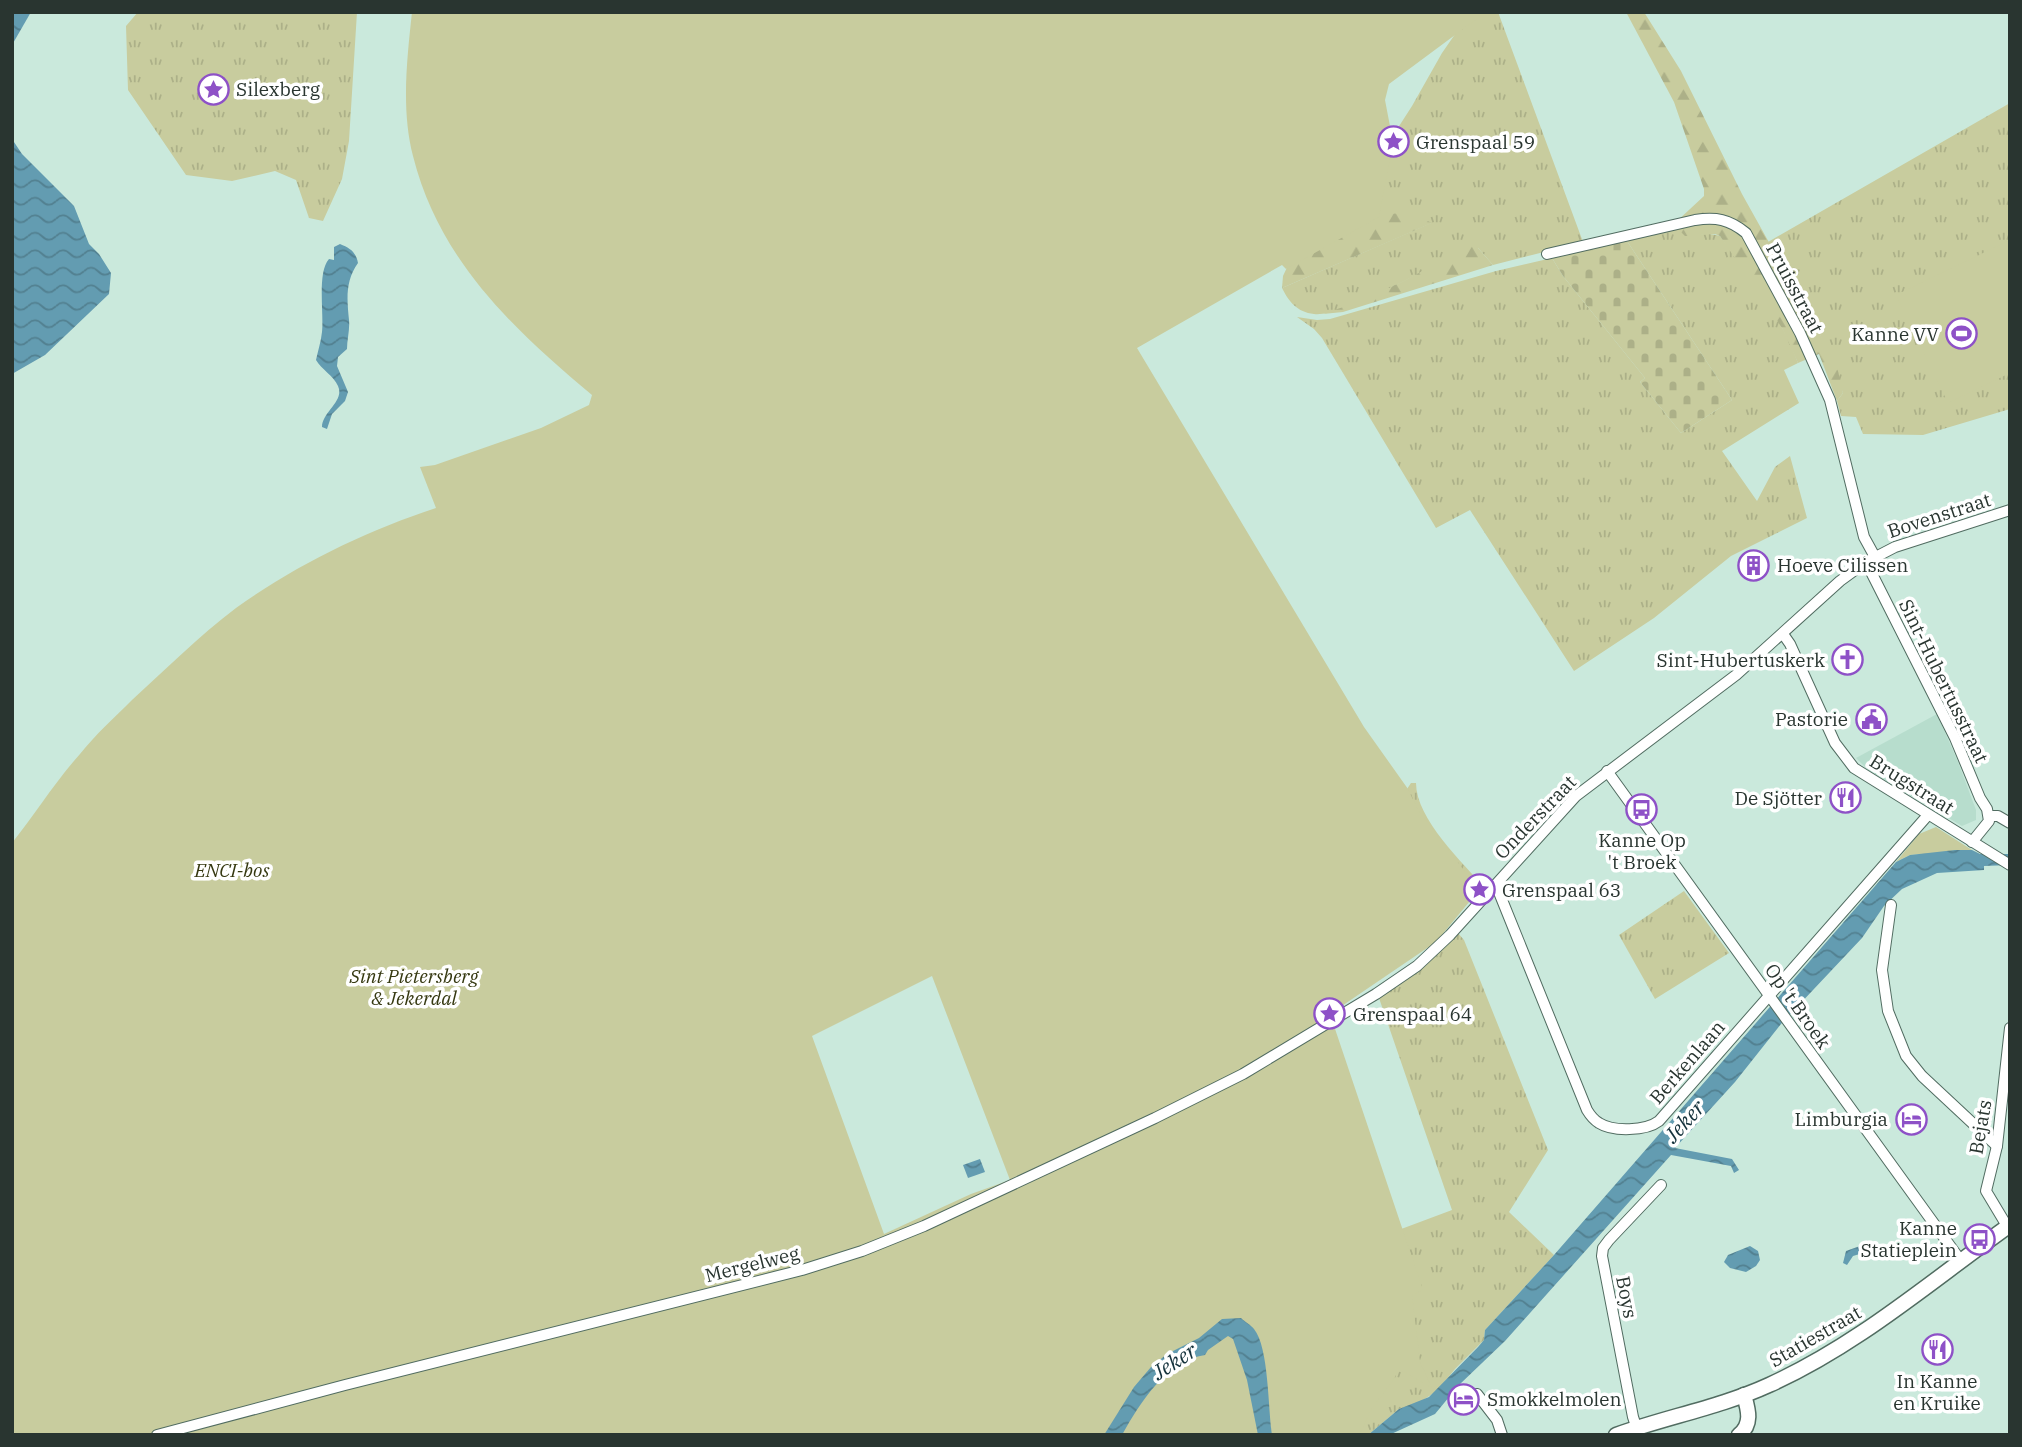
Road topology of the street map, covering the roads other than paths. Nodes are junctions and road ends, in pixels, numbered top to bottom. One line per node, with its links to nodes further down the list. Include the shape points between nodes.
1 (1547, 254): 3 (street, Pruisstraat, via 1695,220 1733,222 1746,233 1800,332 1830,400)
2 (2010, 510): 3 (street, Bovenstraat)
3 (1870, 559): 4 (street, Bovenstraat); 7 (street, Sint-Hubertusstraat)
4 (1783, 634): 5 (street, Onderstraat); 6 (street, Brugstraat, via 1842,755 1866,777)
5 (1607, 771): 11 (street, Onderstraat, via 1557,815); 13 (street, Op 't Broek)
6 (1928, 815): 9 (street, Brugstraat); 13 (street, Berkenlaan)
7 (1989, 816): 8 (street); 9 (street)
8 (2010, 823)
9 (1972, 842): 10 (street, Brugstraat)
10 (2010, 865)
11 (1496, 885): 13 (street, Berkenlaan, via 1587,1110 1605,1126 1644,1129 1659,1121); 14 (street, Onderstraat, via 1417,966)
12 (1891, 905): 16 (street, via 1882,970 1888,1011 1906,1056)
13 (1771, 997): 19 (street, Op 't Broek)
14 (1318, 1028): 23 (street, Mergelweg, via 1242,1074 1142,1124 862,1251)
15 (2010, 1028): 16 (street, Bejats)
16 (1997, 1146): 18 (street, Bejats, via 1986,1191)
17 (1661, 1185): 22 (street, Boys, via 1609,1240 1602,1256)
18 (2008, 1226): 19 (main road, Statiestraat)
19 (1961, 1261): 21 (main road, Statiestraat, via 1858,1337)
20 (1477, 1394): 24 (street, via 1497,1420)
21 (1744, 1395): 22 (main road, Statiestraat); 26 (main road, via 1749,1415)
22 (1638, 1431): 25 (main road, Statiestraat)
23 (156, 1435)
24 (1502, 1435)
25 (1616, 1435)
26 (1739, 1435)

